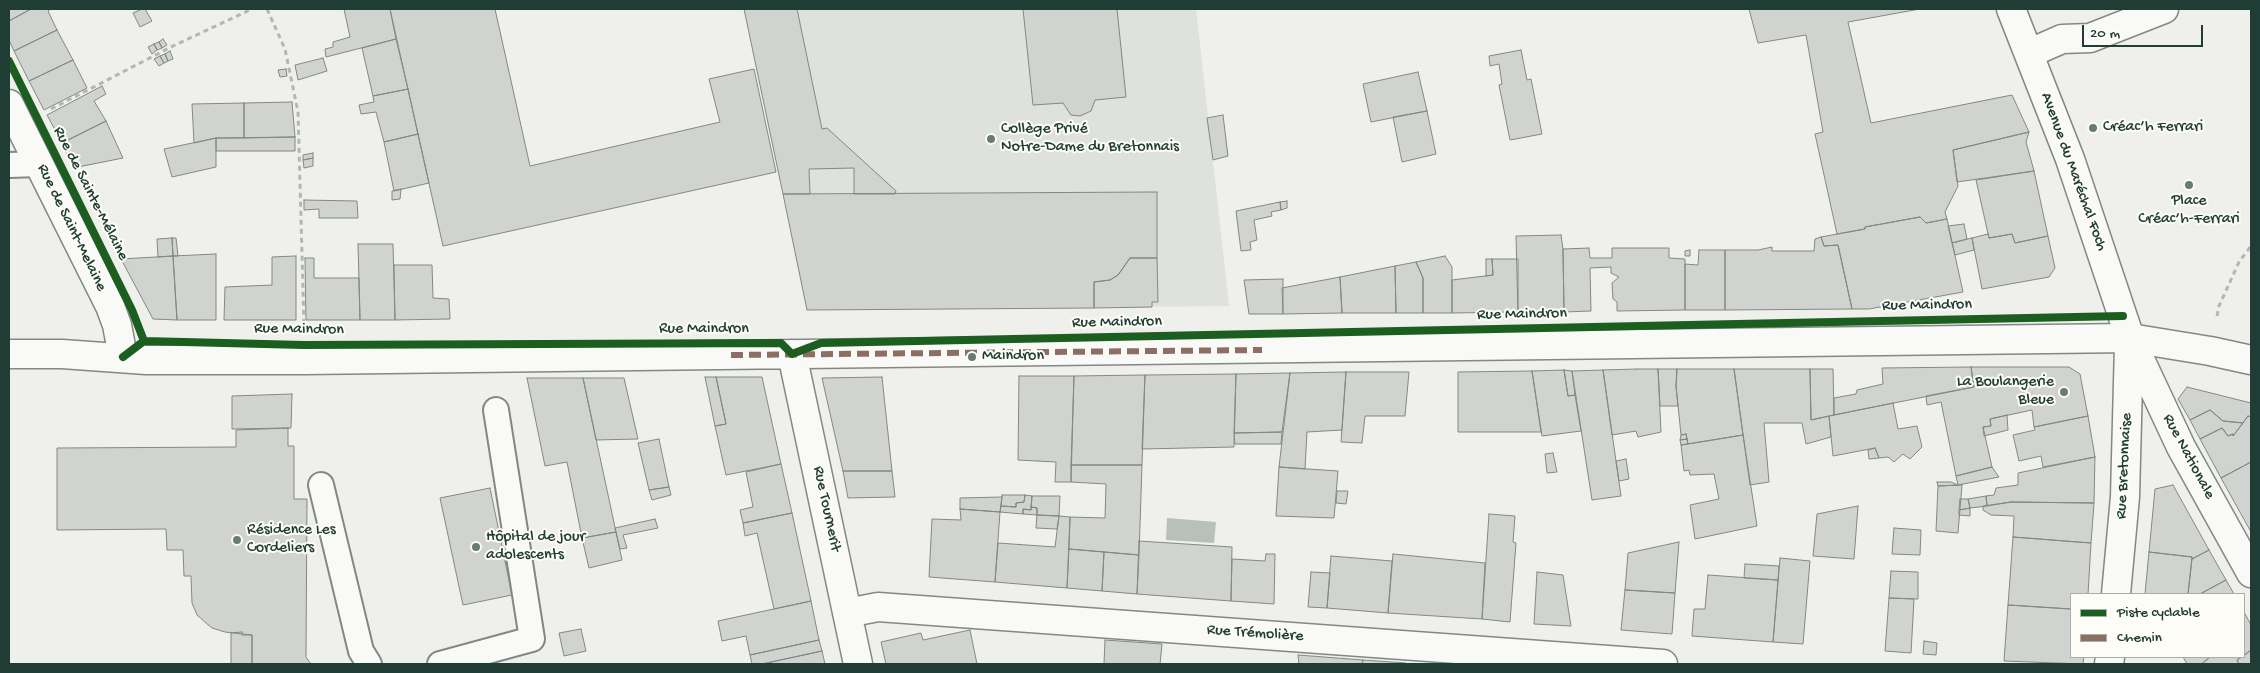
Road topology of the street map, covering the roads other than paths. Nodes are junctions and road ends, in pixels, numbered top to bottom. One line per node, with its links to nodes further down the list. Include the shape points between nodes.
1 (2011, 9): 3 (street, Avenue du Maréchal Foch)
2 (2164, 9): 3 (street, via 2090,38 2062,39)
3 (2030, 53): 7 (street, Avenue du Maréchal Foch, via 2070,159)
4 (14, 114): 5 (street, Rue de Saint-Melaine)
5 (40, 164): 6 (lane); 10 (street, Rue de Saint-Melaine, via 110,306)
6 (9, 165)
7 (2130, 338): 9 (street, Rue Maindron); 11 (street, Rue Maindron); 14 (street, Rue Nationale, via 2181,446); 15 (street, Rue Bretonnaise, via 2125,497)
8 (9, 354): 10 (street, Rue Maindron)
9 (792, 354): 10 (street, Rue Maindron, via 305,360 146,360); 16 (street, Rue Tournerit)
10 (124, 357)
11 (2251, 360)
12 (496, 410): 18 (lane, via 532,639)
13 (321, 485): 17 (lane, via 361,651)
14 (2251, 573)
15 (2116, 593)
16 (847, 613): 19 (street, Rue Tournerit); 20 (street, Rue Trémolière, via 878,607)
17 (370, 664)
18 (440, 664)
19 (858, 664)
20 (1663, 664)

